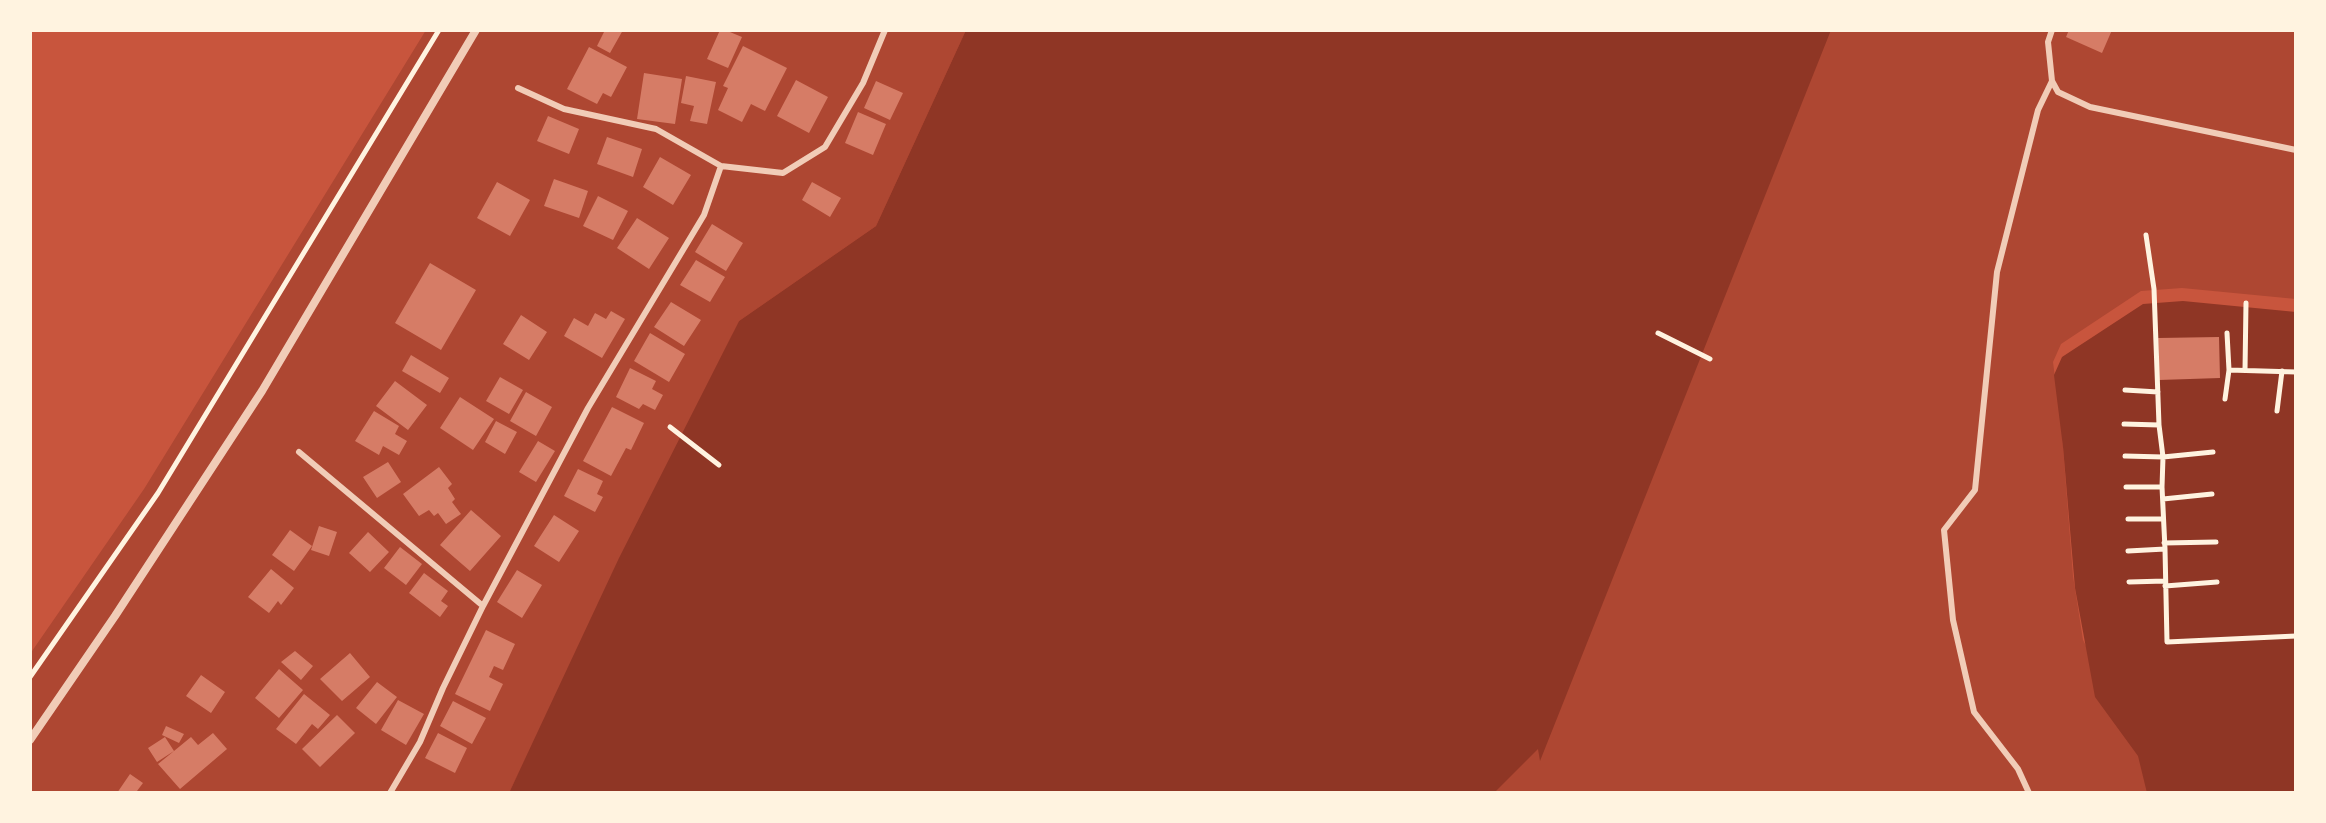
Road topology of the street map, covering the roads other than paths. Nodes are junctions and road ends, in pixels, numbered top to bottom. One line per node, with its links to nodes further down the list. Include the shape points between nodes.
1 (476, 30): 10 (street, via 262,391)
2 (885, 30): 7 (lane, via 863,83 825,147 783,173)
3 (2052, 30): 4 (lane)
4 (2052, 81): 6 (lane, via 2058,92 2090,107); 12 (lane, via 2038,110 1997,272 1975,490 1944,530 1953,620 1974,712 2018,769)
5 (518, 88): 7 (lane, via 564,109 656,129)
6 (2296, 150)
7 (721, 166): 9 (lane, via 704,215 588,408)
8 (299, 452): 9 (lane)
9 (483, 606): 11 (lane, via 420,742)
10 (30, 740)
11 (390, 793)
12 (2029, 793)

